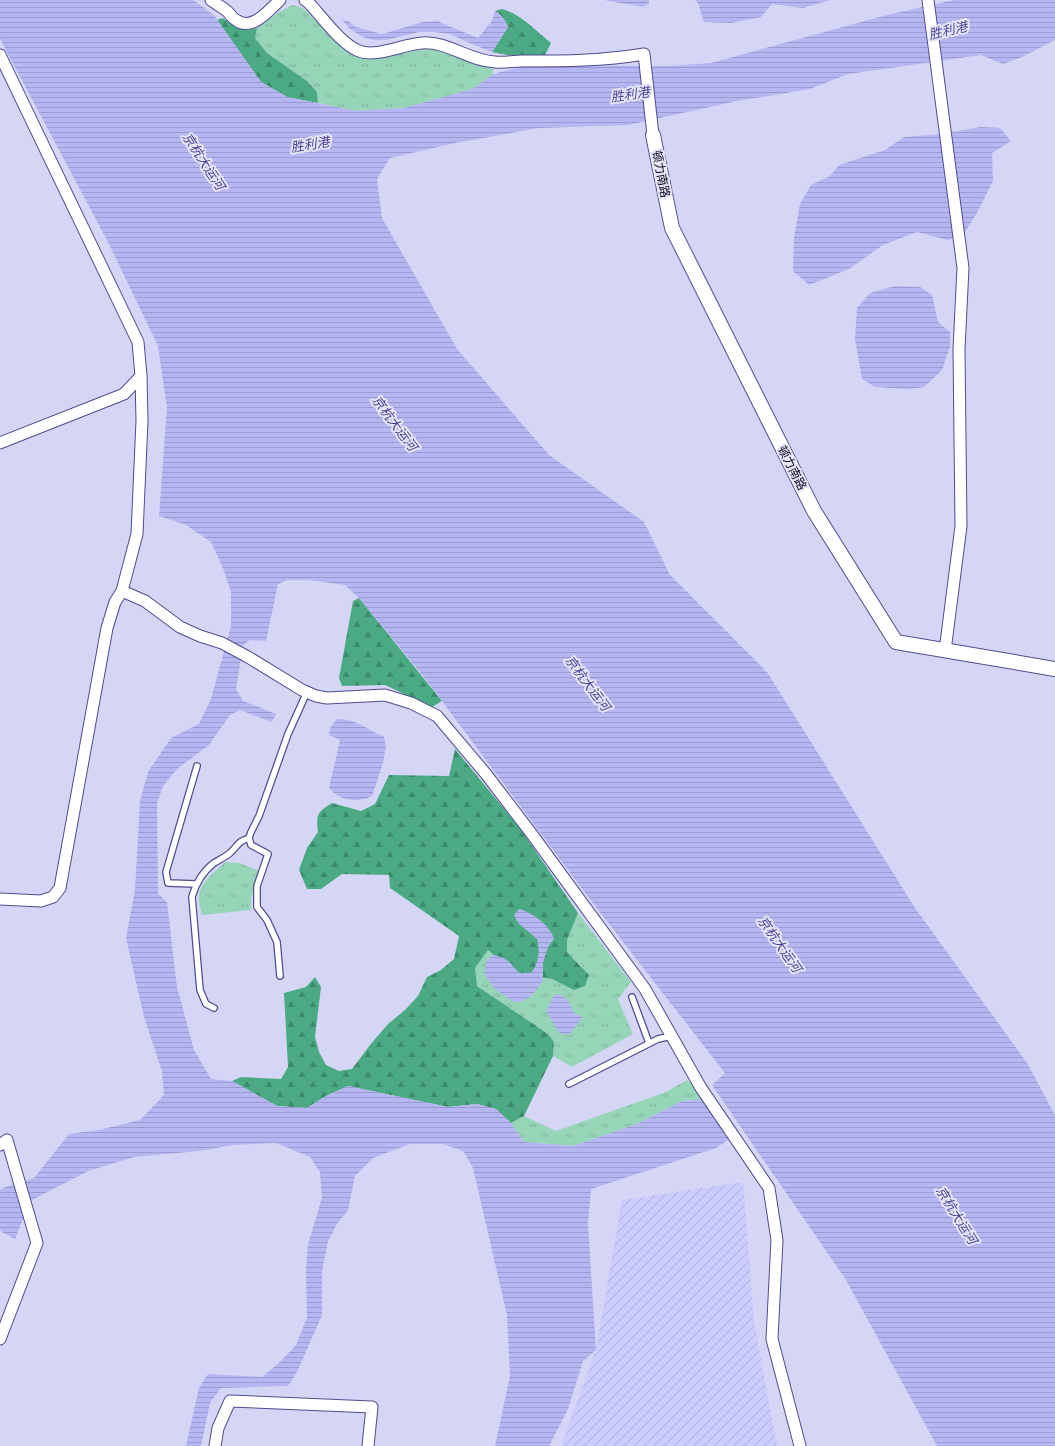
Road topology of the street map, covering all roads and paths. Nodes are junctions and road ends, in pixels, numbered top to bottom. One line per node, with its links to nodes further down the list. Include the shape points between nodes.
1 (211, 0): 2 (street, via 245,24 252,23)
2 (280, 0)
3 (305, 0): 6 (street, via 337,35 366,53 422,43 436,44 495,62 602,60 644,54)
4 (928, 0): 10 (street, via 963,268 959,349 960,526)
5 (0, 55): 7 (street, via 138,342)
6 (653, 135): 10 (street, 顿力南路, via 672,228 814,511 896,642)
7 (141, 376): 8 (street, via 124,394); 9 (street, via 142,421 137,534)
8 (0, 443)
9 (122, 592): 12 (street, via 145,601 180,627 222,643); 16 (street, via 115,602 107,628 60,888 53,897 40,901)
10 (946, 651): 11 (street, 顿力南路)
11 (1055, 669)
12 (307, 692): 14 (lane, via 288,734); 20 (street, via 327,698 385,695 411,703 437,716 531,833 645,989)
13 (197, 766): 15 (lane, via 166,872 168,883)
14 (250, 838): 15 (lane, via 240,841 230,853 202,874); 17 (lane, via 251,845 268,854 257,886 257,907 267,920 277,942)
15 (196, 884): 19 (lane, via 192,897 200,990 206,1004)
16 (0, 899)
17 (280, 976)
18 (632, 996): 21 (lane)
19 (214, 1008)
20 (672, 1036): 21 (lane); 27 (street, via 701,1088 769,1188 777,1240 772,1339)
21 (649, 1043): 22 (lane)
22 (569, 1084)
23 (0, 1145): 24 (street, via 7,1140 37,1243)
24 (0, 1339)
25 (215, 1446): 26 (street, via 218,1428 230,1401 372,1407)
26 (368, 1446)
27 (800, 1446)

